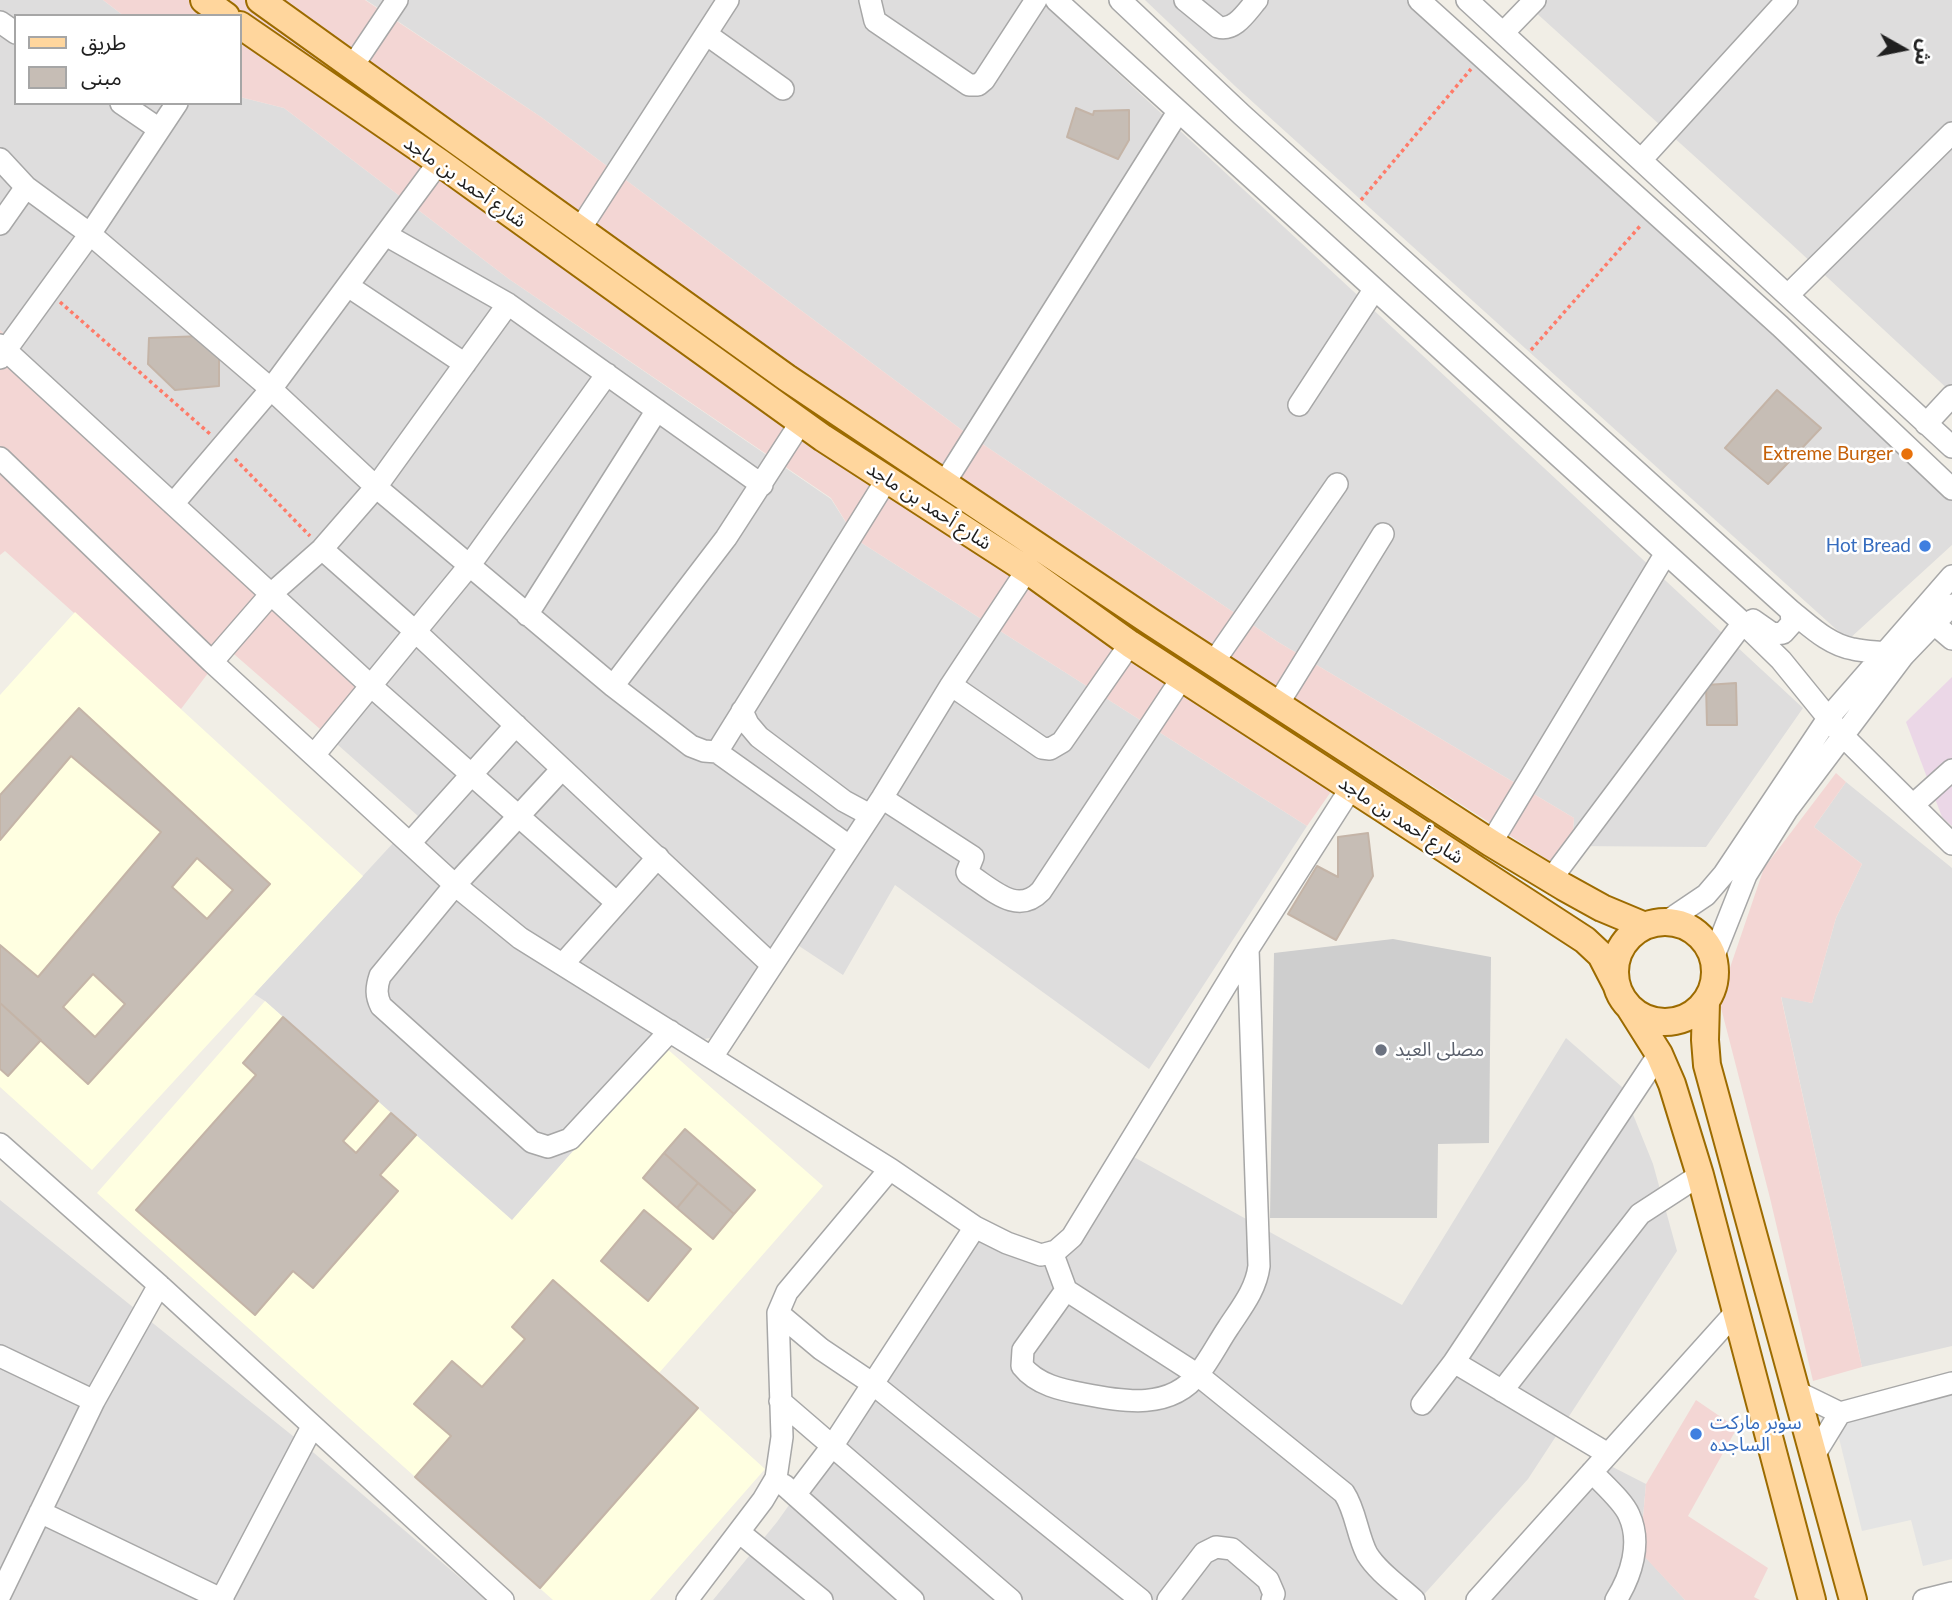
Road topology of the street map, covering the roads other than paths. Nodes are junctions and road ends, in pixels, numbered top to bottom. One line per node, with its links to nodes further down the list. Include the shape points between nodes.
1 (204, 0): 15 (main road)
2 (260, 0): 19 (main road, شارع أحمد بن ماجد)
3 (397, 0): 19 (street)
4 (728, 0): 18 (street)
5 (870, 0): 6 (street, via 875,21 969,85 984,80)
6 (1036, 0)
7 (1056, 0): 23 (street)
8 (1120, 0): 65 (street)
9 (1185, 0): 10 (street, via 1224,29 1233,26)
10 (1257, 0)
11 (1419, 0): 54 (street, via 1780,326)
12 (1467, 0): 17 (street)
13 (1535, 0): 17 (street)
14 (1787, 0): 27 (street)
15 (223, 14)
16 (242, 26): 28 (main road, شارع أحمد بن ماجد)
17 (1503, 33): 27 (street)
18 (706, 34): 20 (street); 31 (street)
19 (352, 67): 31 (main road, شارع أحمد بن ماجد)
20 (783, 89)
21 (124, 105): 24 (street)
22 (176, 105): 24 (street)
23 (1178, 112): 35 (street); 50 (street)
24 (159, 129): 32 (street)
25 (1952, 133): 36 (street)
26 (0, 159): 29 (street)
27 (1641, 160): 36 (street)
28 (439, 162): 33 (street); 45 (main road, شارع أحمد بن ماجد)
29 (26, 187): 30 (street); 32 (street)
30 (0, 224)
31 (580, 229): 50 (main road, شارع أحمد بن ماجد, via 787,378)
32 (90, 234): 38 (street); 41 (street)
33 (386, 235): 34 (street); 37 (street)
34 (348, 286): 39 (street); 41 (street)
35 (1374, 289): 43 (street); 58 (street)
36 (1788, 295): 46 (street)
37 (508, 303): 39 (street); 40 (street)
38 (2, 351): 55 (street)
39 (465, 364): 53 (street)
40 (607, 374): 44 (street); 59 (street)
41 (271, 389): 53 (street); 55 (street)
42 (1952, 396): 46 (street)
43 (1298, 405)
44 (657, 410): 52 (street); 66 (street)
45 (801, 422): 49 (main road, شارع أحمد بن ماجد); 52 (street)
46 (1926, 424): 47 (street)
47 (1952, 447)
48 (0, 458): 73 (street)
49 (887, 479): 60 (main road, شارع أحمد بن ماجد); 80 (street)
50 (945, 482): 74 (main road, شارع أحمد بن ماجد)
51 (1337, 484): 74 (street)
52 (762, 485): 78 (street)
53 (376, 487): 57 (street); 59 (street)
54 (1952, 489)
55 (173, 504): 63 (street)
56 (1383, 534): 79 (street)
57 (321, 548): 63 (street); 69 (street)
58 (1666, 553): 62 (street); 94 (street)
59 (469, 566): 66 (street); 69 (street)
60 (1027, 570): 71 (main road, شارع أحمد بن ماجد); 76 (street)
61 (1952, 576): 67 (street)
62 (1704, 588): 65 (street, via 1773,634 1790,628); 68 (street)
63 (271, 594): 73 (street); 77 (street)
64 (1952, 605): 67 (street)
65 (1791, 611): 72 (street, via 1831,642)
66 (527, 615): 78 (street)
67 (1928, 617): 70 (street); 72 (street)
68 (1743, 623): 81 (street); 98 (street)
69 (416, 632): 77 (street); 82 (street)
70 (1952, 639)
71 (1130, 644): 75 (main road, شارع أحمد بن ماجد); 76 (street, via 1062,742 1050,749 1042,748)
72 (1895, 654): 81 (street); 83 (street)
73 (212, 662): 85 (street)
74 (1213, 663): 79 (main road, شارع أحمد بن ماجد)
75 (1182, 678): 89 (main road, شارع أحمد بن ماجد); 91 (street, via 1041,891 1028,902 1009,900 968,874 972,857)
76 (951, 685): 91 (street)
77 (371, 686): 85 (street); 88 (street)
78 (613, 686): 84 (street, via 691,746)
79 (1278, 705): 94 (main road, شارع أحمد بن ماجد)
80 (741, 711): 84 (street); 91 (street, via 759,737 844,801)
81 (1829, 717): 83 (street); 101 (street, via 1724,874 1706,895)
82 (516, 725): 86 (street); 88 (street)
83 (1842, 735): 90 (street); 103 (street, via 1746,875)
84 (717, 752): 96 (street)
85 (314, 755): 93 (street)
86 (562, 769): 92 (street); 97 (street)
87 (1952, 770): 90 (street)
88 (473, 775): 92 (street); 93 (street)
89 (1351, 788): 102 (street); 106 (main road, شارع أحمد بن ماجد, via 1586,940 1601,955)
90 (1914, 804): 95 (street)
91 (876, 807): 96 (street)
92 (519, 815): 99 (street); 100 (street)
93 (410, 843): 99 (street)
94 (1491, 843): 98 (main road, شارع أحمد بن ماجد)
95 (1952, 844)
96 (849, 846): 105 (street)
97 (657, 857): 100 (street); 105 (street)
98 (1551, 879): 101 (main road, شارع أحمد بن ماجد, via 1602,908)
99 (455, 884): 104 (street, via 520,938); 109 (street, via 380,976 378,999 532,1142 548,1147 570,1139)
100 (617, 903): 104 (street)
101 (1655, 924): 103 (main road, via 1681,924 1695,932); 106 (main road, via 1630,936 1620,950)
102 (1248, 950): 116 (street, via 1072,1237); 123 (street, via 1259,1266 1255,1286)
103 (1713, 958): 107 (main road, via 1715,981)
104 (563, 964): 109 (street)
105 (771, 964): 111 (street)
106 (1616, 984): 108 (main road)
107 (1706, 1002): 108 (main road, via 1678,1021 1661,1023); 127 (main road, via 1707,1066)
108 (1630, 1009): 110 (main road)
109 (670, 1031): 111 (street)
110 (1658, 1054): 114 (main road); 122 (street)
111 (712, 1057): 113 (street)
112 (0, 1144): 117 (street)
113 (890, 1169): 115 (street); 119 (street, via 788,1292)
114 (1700, 1175): 120 (main road); 126 (street, via 1640,1214)
115 (975, 1227): 116 (street, via 1027,1252); 125 (street)
116 (1052, 1252): 118 (street)
117 (159, 1285): 128 (street); 132 (street)
118 (1066, 1290): 123 (street); 123 (street, via 1023,1350 1022,1366 1028,1373 1057,1389 1136,1401 1179,1392)
119 (778, 1313): 125 (street); 129 (street)
120 (1735, 1313): 134 (street); 155 (main road)
121 (0, 1356): 128 (street)
122 (1454, 1362): 126 (street); 130 (street)
123 (1198, 1375): 152 (street, via 1344,1493 1366,1552)
124 (1952, 1382): 131 (street)
125 (873, 1384): 133 (street); 149 (street)
126 (1502, 1391): 134 (street)
127 (1797, 1392): 131 (street); 135 (main road)
128 (94, 1401): 139 (street)
129 (780, 1401): 133 (street); 137 (street, via 782,1437)
130 (1422, 1404)
131 (1840, 1413): 135 (street)
132 (312, 1427): 143 (street); 144 (street)
133 (833, 1445): 138 (street); 148 (street)
134 (1608, 1454): 136 (street)
135 (1813, 1457): 156 (main road)
136 (1592, 1472): 153 (street); 154 (street, via 1629,1514 1633,1533 1633,1561)
137 (776, 1478): 138 (street); 140 (street)
138 (795, 1494): 147 (street)
139 (40, 1512): 142 (street); 143 (street)
140 (739, 1532): 145 (street); 146 (street)
141 (1952, 1593): 157 (street)
142 (0, 1595)
143 (222, 1600)
144 (503, 1600)
145 (687, 1600)
146 (822, 1600)
147 (913, 1600)
148 (1011, 1600)
149 (1141, 1600)
150 (1168, 1600): 151 (street, via 1204,1553 1216,1547 1232,1549 1268,1580)
151 (1272, 1600)
152 (1414, 1600)
153 (1476, 1600)
154 (1616, 1600)
155 (1812, 1600)
156 (1853, 1600)
157 (1924, 1600)

